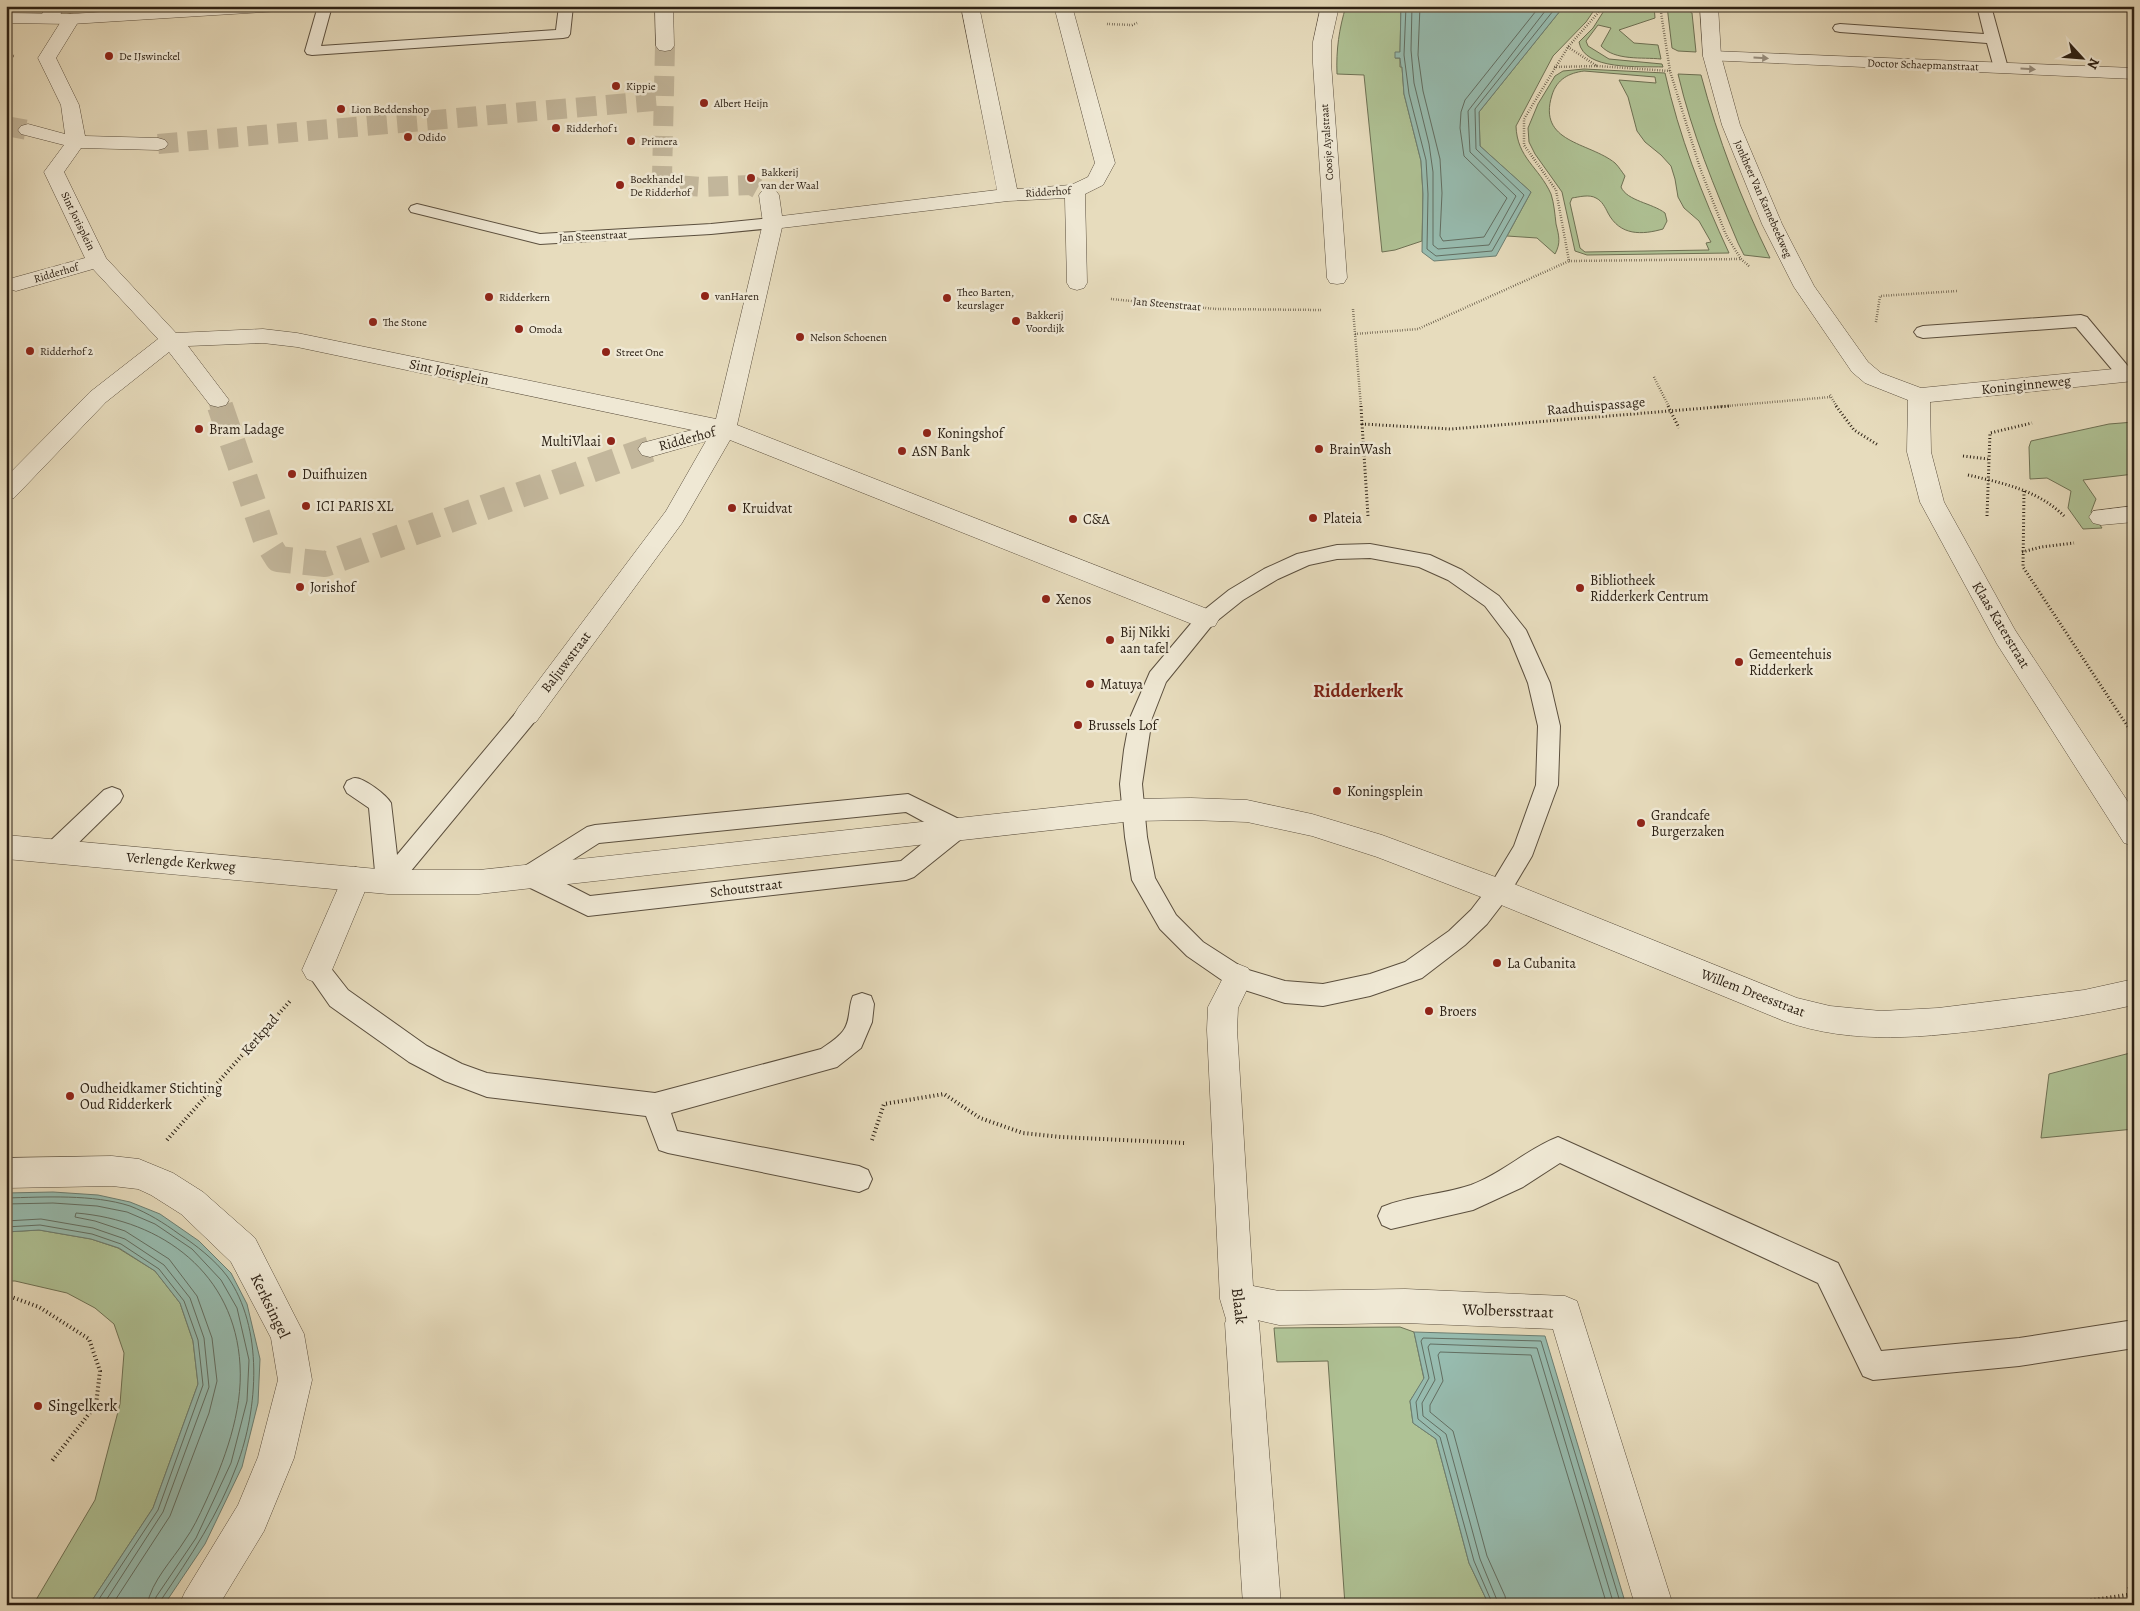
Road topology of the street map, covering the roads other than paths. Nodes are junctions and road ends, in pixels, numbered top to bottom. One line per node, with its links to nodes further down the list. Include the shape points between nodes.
1 (280, 6): 10 (street)
2 (325, 6): 3 (lane, via 312,51 563,34)
3 (566, 6)
4 (664, 6): 14 (street)
5 (970, 6): 23 (street, Ridderhof)
6 (1063, 6): 21 (street, Ridderhof, via 1105,163 1096,181)
7 (1330, 6): 27 (street, Coosje Ayalstraat, via 1322,42 1322,64)
8 (1709, 6): 15 (street, Jonkheer Van Karnebeekweg)
9 (1984, 6): 13 (lane)
10 (59, 15): 11 (street); 19 (street, via 47,58 70,105)
11 (6, 18)
12 (1840, 28): 13 (lane)
13 (1993, 39): 16 (lane)
14 (665, 46)
15 (1712, 56): 16 (street, Doctor Schaepmanstraat, one-way to 16); 33 (street, Jonkheer Van Karnebeekweg, via 1731,124 1772,224 1804,287 1860,367 1873,378)
16 (2001, 68): 17 (street, Doctor Schaepmanstraat, one-way to 17)
17 (2134, 74)
18 (28, 130): 19 (street)
19 (76, 142): 20 (street); 26 (street, Sint Jorisplein, via 54,172)
20 (158, 144)
21 (1075, 191): 23 (street, Ridderhof); 28 (street)
22 (768, 194): 25 (street)
23 (1008, 195): 25 (street, Jan Steenstraat)
24 (417, 209): 25 (lane, Jan Steenstraat, via 540,239)
25 (773, 223): 35 (street)
26 (97, 261): 29 (street, Ridderhof); 31 (street, Sint Jorisplein)
27 (1337, 278)
28 (1077, 283)
29 (16, 284)
30 (1923, 332): 32 (lane, via 2081,321)
31 (171, 340): 34 (street); 35 (street, Sint Jorisplein, via 263,336 297,340); 37 (street, via 98,397)
32 (2130, 375): 33 (street, Koninginneweg)
33 (1919, 396): 46 (street, Klaas Katerstraat, via 1919,452 1932,502 2006,637)
34 (218, 400)
35 (725, 429): 36 (street, Ridderhof); 40 (street); 41 (street, Baljuwstraat, via 674,517)
36 (650, 449)
37 (6, 492)
38 (2134, 514): 39 (street)
39 (2101, 517)
40 (1206, 619): 44 (lane, via 1157,678 1141,718 1131,784); 52 (lane, via 1236,595 1271,574 1304,559 1337,552 1370,551 1423,560 1455,575 1492,601 1519,636 1540,683 1549,726 1547,785 1524,849)
41 (527, 715): 51 (lane, Baljuwstraat)
42 (355, 787): 51 (lane, via 380,803)
43 (112, 796): 48 (lane)
44 (1133, 810): 45 (street); 52 (street, via 1247,811 1302,823 1382,847); 54 (lane, via 1144,880 1168,922 1195,949)
45 (957, 829): 49 (street); 49 (lane, Schoutstraat, via 906,870 588,906)
46 (2134, 835)
47 (6, 847): 48 (street, Verlengde Kerkweg)
48 (55, 851): 50 (street, Verlengde Kerkweg)
49 (528, 876): 51 (street, via 479,882)
50 (356, 879): 51 (street); 53 (street)
51 (388, 882)
52 (1499, 892): 54 (lane, via 1457,938 1413,970 1370,985 1323,995 1284,992); 55 (street, Willem Dreesstraat, via 1795,1011 1830,1020 1881,1025 1938,1022 2084,1003)
53 (317, 970): 57 (lane, via 339,998 418,1054 454,1072 487,1085)
54 (1238, 977): 61 (street, Blaak, via 1223,1008 1227,1144)
55 (2134, 992)
56 (862, 1004): 57 (lane, via 860,1022 852,1040 828,1059)
57 (655, 1105): 59 (lane, via 668,1141)
58 (6, 1173): 63 (street, Kerksingel, via 112,1171 139,1174 162,1184 192,1202 243,1250 287,1334 295,1380 276,1458 251,1518)
59 (859, 1179)
60 (1390, 1216): 62 (lane, via 1473,1197 1514,1178 1558,1149 1828,1273 1873,1366 2019,1352)
61 (1240, 1311): 64 (street, Blaak); 65 (street, Wolbersstraat, via 1405,1306 1566,1313)
62 (2134, 1334)
63 (198, 1605)
64 (1262, 1605)
65 (1654, 1605)

